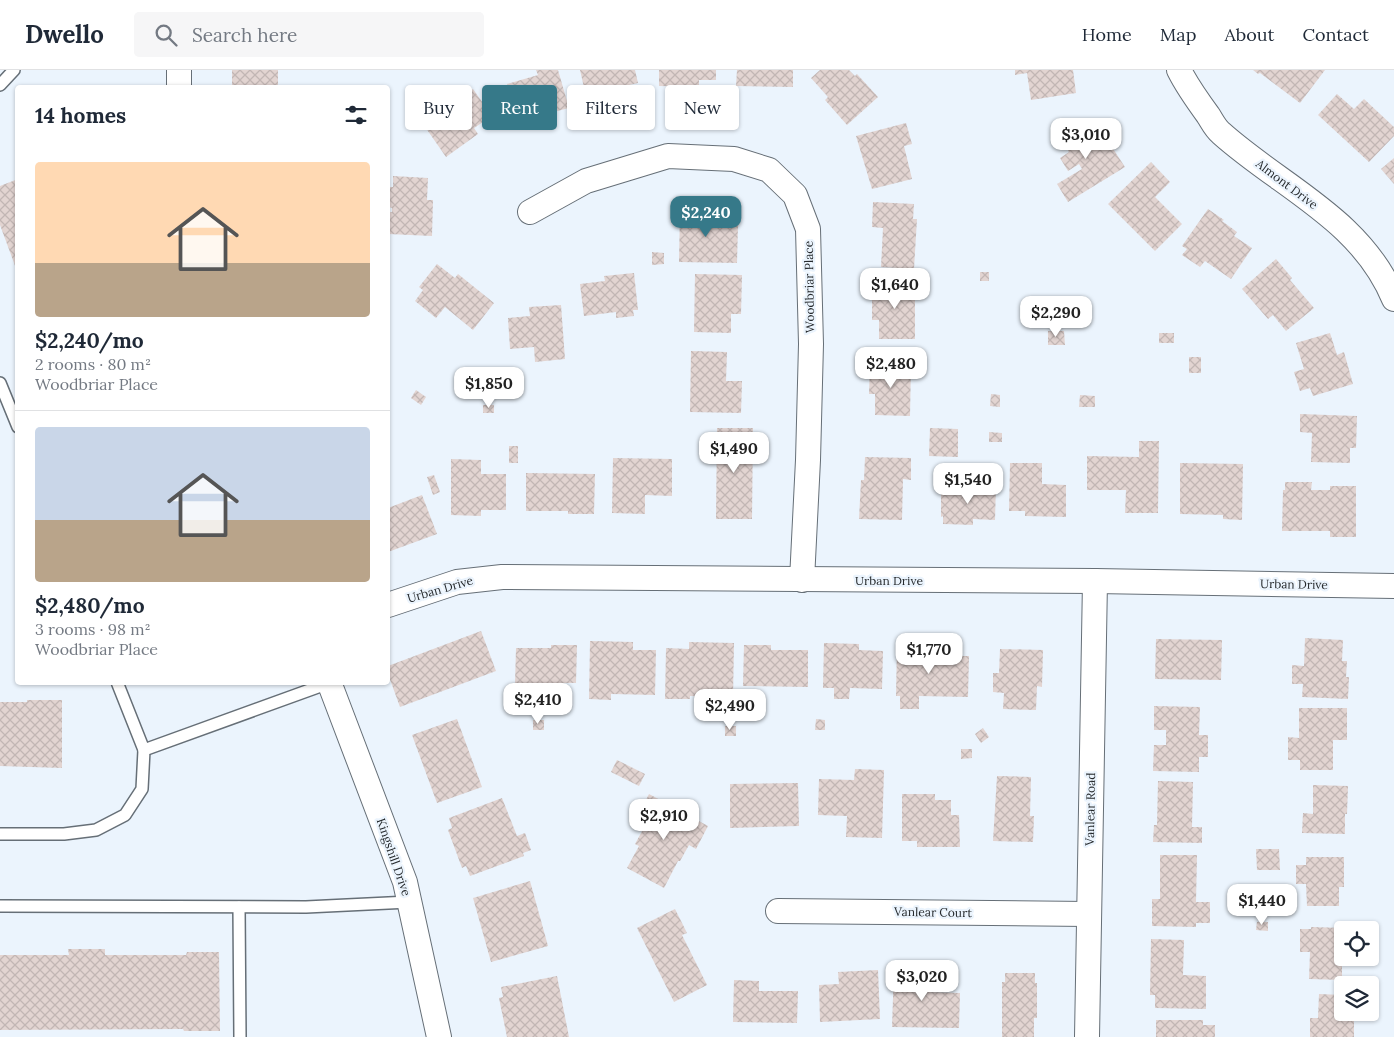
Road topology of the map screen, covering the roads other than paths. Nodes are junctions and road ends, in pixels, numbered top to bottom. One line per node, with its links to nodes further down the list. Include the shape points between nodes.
1 (14, 70): 4 (lane)
2 (179, 70): 5 (street)
3 (1179, 70): 7 (street, Almont Drive, via 1219,132 1307,196 1344,229 1373,261)
4 (0, 85)
5 (179, 85)
6 (530, 212): 10 (street, Woodbriar Place, via 586,180 668,156 734,160 769,170 795,195 808,229 810,334)
7 (1394, 299)
8 (0, 383): 9 (lane)
9 (15, 420)
10 (802, 580): 11 (street, Urban Drive); 13 (street, Urban Drive, via 502,577 457,582)
11 (1095, 581): 12 (street, Urban Drive); 23 (street, Vanlear Road)
12 (1394, 586)
13 (390, 604)
14 (119, 685): 17 (lane)
15 (323, 685): 17 (lane)
16 (330, 685): 19 (street, Kingshill Drive, via 405,882)
17 (144, 750): 18 (lane, via 142,789 125,815 96,830 64,834)
18 (0, 834)
19 (409, 902): 21 (lane); 25 (street, Kingshill Drive)
20 (0, 906): 21 (lane)
21 (239, 907): 24 (lane)
22 (778, 911): 23 (street, Vanlear Court)
23 (1088, 914): 26 (street, Vanlear Road)
24 (240, 1037)
25 (439, 1037)
26 (1087, 1037)

